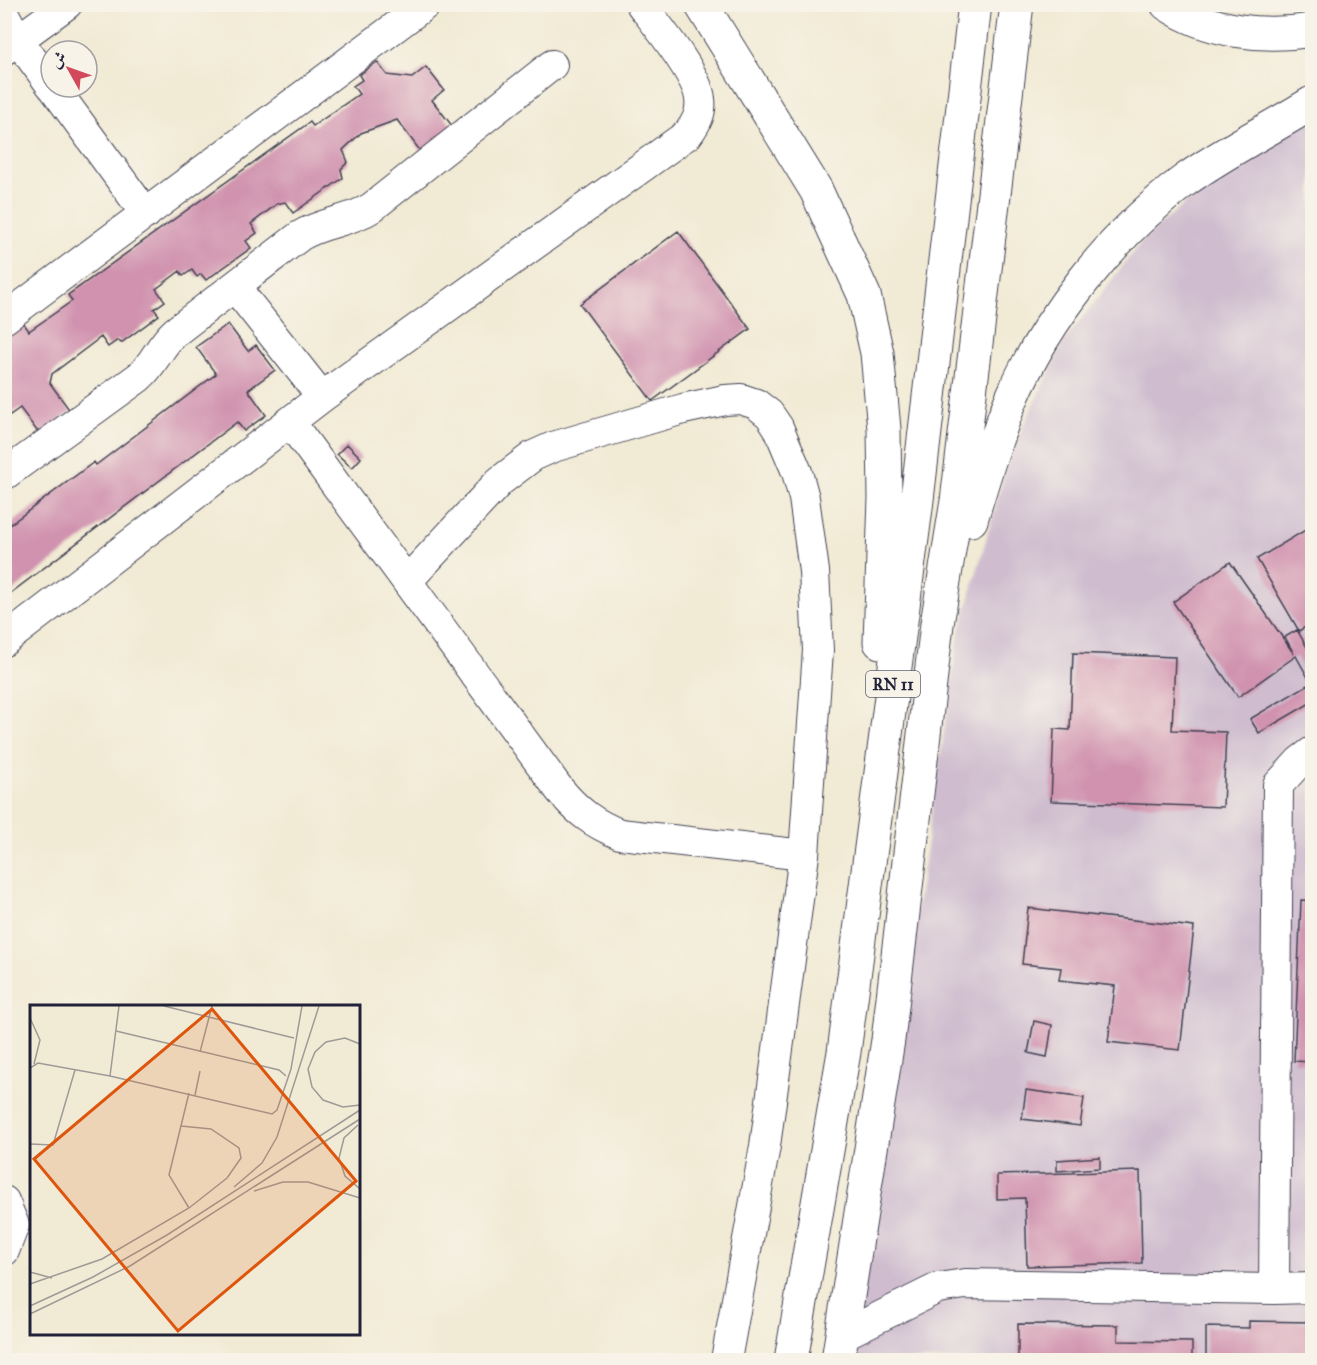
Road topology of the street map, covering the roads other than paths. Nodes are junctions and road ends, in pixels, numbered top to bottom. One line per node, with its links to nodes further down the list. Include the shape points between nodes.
1 (67, 4): 9 (street)
2 (426, 4): 14 (street)
3 (641, 4): 17 (street, via 698,88 700,112 688,134)
4 (701, 4): 24 (highway, via 816,190 864,295 877,353 885,498)
5 (975, 4): 24 (highway, RN 11, via 918,496)
6 (1017, 4): 21 (highway, RN 11, via 957,501)
7 (1167, 4): 8 (highway, via 1198,20 1252,33)
8 (1312, 30)
9 (9, 35): 11 (street)
10 (552, 65): 15 (street, via 371,208 347,220 311,230)
11 (39, 71)
12 (62, 99): 14 (street)
13 (1312, 103): 21 (highway, via 1184,181 1139,220 1067,301 1012,398)
14 (146, 214): 16 (street)
15 (235, 287): 17 (street); 19 (street, via 168,339 139,377)
16 (4, 319)
17 (322, 397): 18 (street)
18 (290, 422): 20 (street); 22 (street)
19 (4, 475)
20 (408, 580): 25 (street, via 559,789 585,817 620,834); 25 (street, via 500,481 533,456 705,403 741,399 756,404 778,427 797,472 814,571 818,650)
21 (937, 624): 30 (highway, RN 11, via 888,1040)
22 (4, 642)
23 (1312, 752): 29 (street, via 1278,785)
24 (874, 830): 32 (highway, RN 11, via 844,1052)
25 (804, 855): 31 (street, via 765,1146)
26 (4, 1201): 27 (street, via 14,1225)
27 (4, 1251)
28 (1312, 1288): 29 (street)
29 (1274, 1289): 30 (street, via 965,1284 938,1288)
30 (840, 1348)
31 (726, 1360)
32 (791, 1360)

